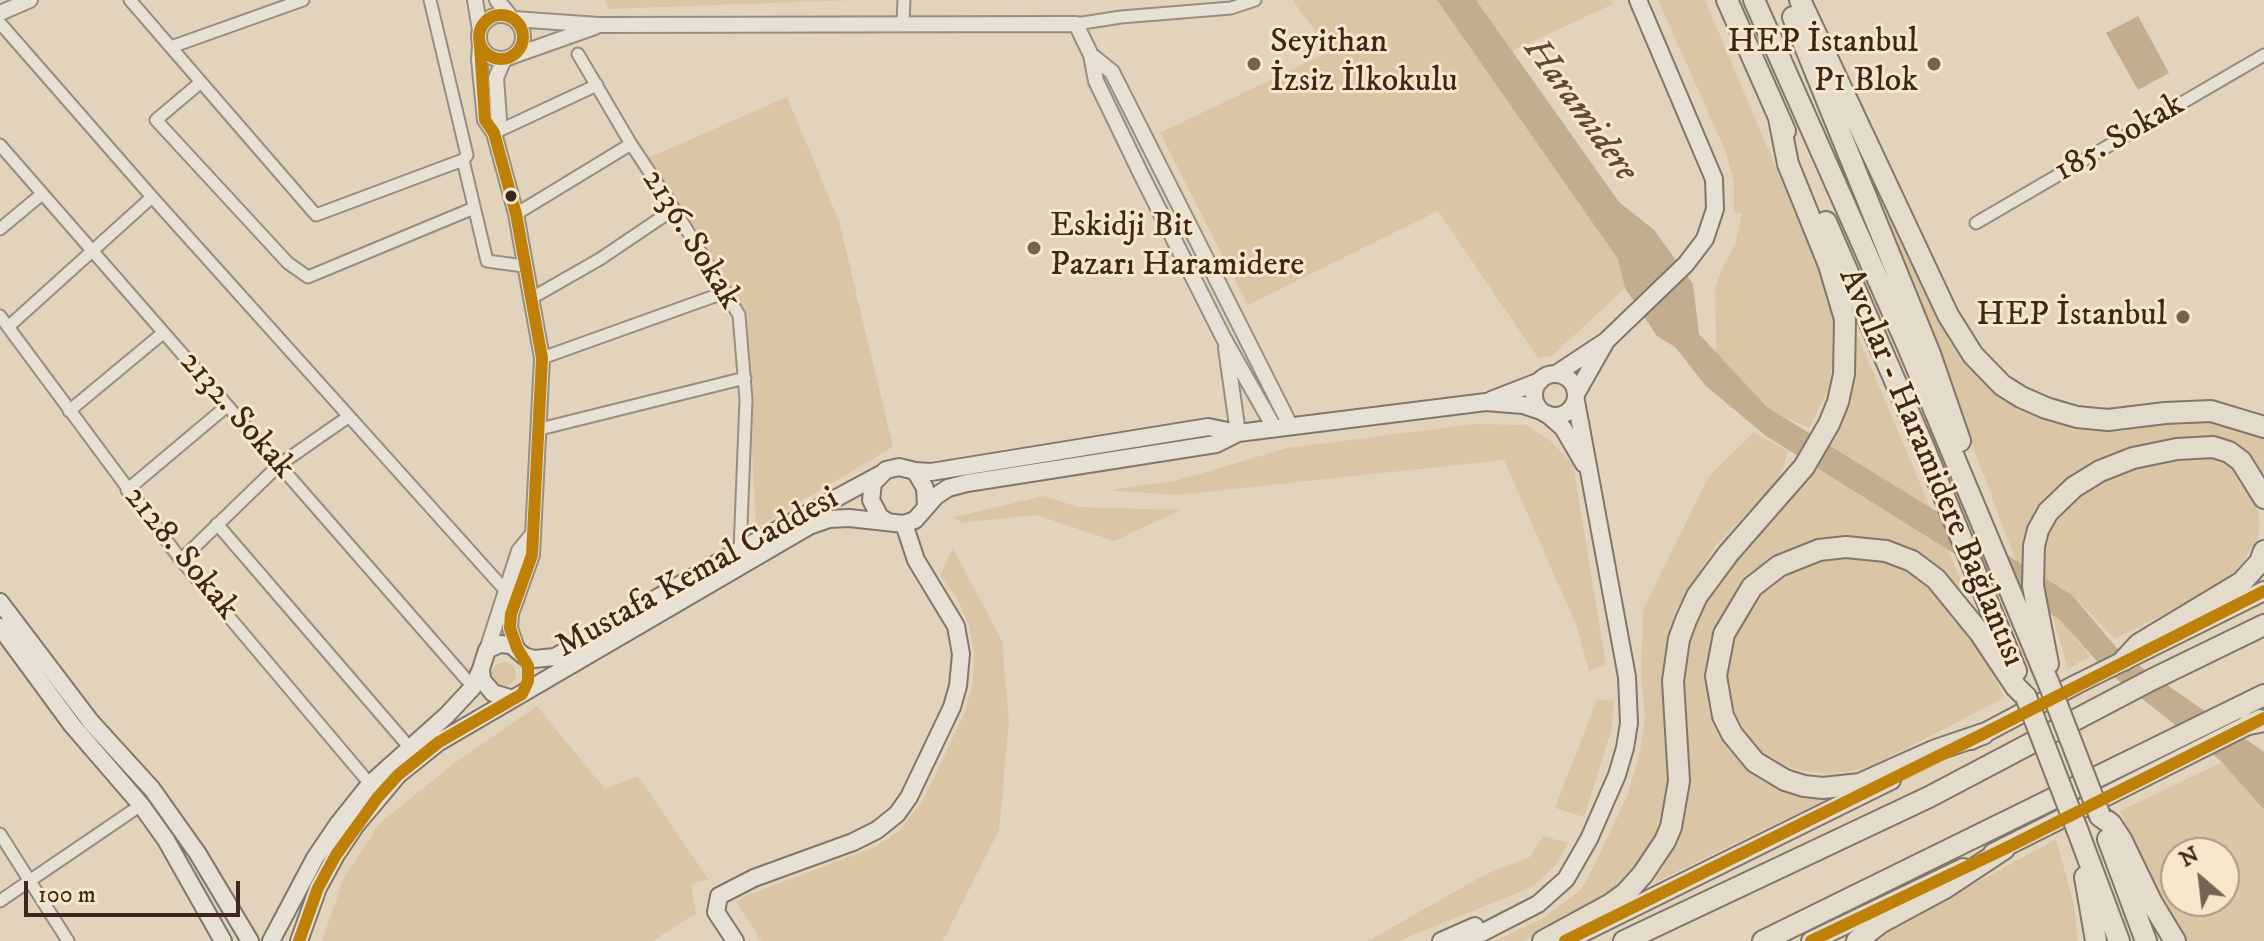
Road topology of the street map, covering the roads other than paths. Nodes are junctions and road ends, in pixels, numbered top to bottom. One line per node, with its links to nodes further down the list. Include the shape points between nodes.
1 (30, 0): 15 (street)
2 (147, 0): 14 (street)
3 (303, 0): 23 (street)
4 (430, 0): 34 (street, via 467,155)
5 (475, 0): 21 (street)
6 (497, 0): 16 (street)
7 (904, 0): 18 (street)
8 (1255, 0): 19 (street, via 1231,8)
9 (1638, 0): 50 (main road, via 1714,179 1715,209 1692,258)
10 (1727, 0): 30 (highway, Avcılar - Haramidere Bağlantısı)
11 (1754, 0): 73 (highway, Avcılar - Haramidere Bağlantısı)
12 (1787, 0): 73 (highway, via 1944,389)
13 (1800, 0): 60 (highway, via 1958,335 2002,385 2077,417 2108,420 2211,411)
14 (132, 2): 23 (street)
15 (0, 13)
16 (512, 18): 20 (street); 21 (street, via 495,15); 27 (street, via 521,26 523,40)
17 (0, 23): 36 (street)
18 (903, 23): 19 (street); 20 (street)
19 (1076, 24): 25 (street)
20 (599, 25): 27 (street)
21 (480, 30): 22 (street)
22 (480, 46): 27 (street, via 490,57); 31 (street, via 485,120)
23 (171, 47): 28 (street)
24 (578, 54): 29 (street, 2136. Sokak)
25 (1091, 55): 49 (street, via 1096,81); 61 (street, via 1112,72)
26 (2264, 55): 40 (street, 185. Sokak)
27 (508, 58): 31 (street, via 496,75 499,119)
28 (201, 82): 34 (street, via 316,215); 37 (street, via 156,120 288,263 308,277)
29 (597, 85): 31 (street); 32 (street, 2136. Sokak)
30 (1779, 118): 91 (highway, Avcılar - Haramidere Bağlantısı, via 1922,443); 112 (highway, via 1788,164 1845,319 1838,402 1804,467 1728,554 1686,620 1673,681 1679,781 1665,841 1626,893)
31 (494, 133): 39 (street)
32 (631, 144): 38 (street, 2136. Sokak); 39 (street)
33 (0, 145): 35 (street, 2132. Sokak)
34 (463, 160): 37 (street)
35 (42, 194): 41 (street); 42 (street, 2132. Sokak)
36 (152, 197): 42 (street); 59 (street)
37 (474, 208): 43 (street, via 487,261)
38 (674, 209): 44 (street, 2136. Sokak); 45 (street)
39 (516, 214): 43 (street)
40 (1976, 223)
41 (0, 229)
42 (93, 253): 47 (street); 48 (street, 2132. Sokak)
43 (524, 266): 45 (street)
44 (726, 292): 51 (street); 52 (street, 2136. Sokak, via 739,315)
45 (530, 299): 51 (street)
46 (0, 316): 47 (street, 2128. Sokak)
47 (8, 327): 57 (street, 2128. Sokak)
48 (163, 333): 56 (street, 2132. Sokak); 57 (street)
49 (1224, 339): 61 (street); 63 (street)
50 (1606, 341): 53 (main road); 54 (main road)
51 (542, 358): 62 (street)
52 (745, 378): 62 (street); 75 (street, 2136. Sokak)
53 (1548, 378): 54 (main road, via 1567,378); 55 (main road); 58 (main road, via 1536,386 1535,399)
54 (1576, 397): 58 (main road, via 1573,407 1561,415); 65 (main road)
55 (1486, 402): 58 (main road); 61 (main road)
56 (227, 406): 64 (street, 2132. Sokak); 68 (street)
57 (69, 411): 68 (street, 2128. Sokak)
58 (1544, 413): 65 (main road, via 1563,428)
59 (348, 417): 64 (street); 78 (street)
60 (2264, 427)
61 (1283, 428): 63 (main road)
62 (540, 429): 74 (street)
63 (1238, 433): 66 (main road, via 1208,427); 70 (main road, via 1216,444 967,483 948,488)
64 (279, 465): 72 (street); 88 (street, 2132. Sokak)
65 (1587, 469): 103 (main road, via 1627,677 1625,748 1580,860 1538,904)
66 (915, 471): 67 (main road, via 899,467); 70 (main road, via 925,488)
67 (879, 475): 71 (main road, via 871,500 880,517); 75 (main road, Mustafa Kemal Caddesi)
68 (127, 490): 77 (street, 2128. Sokak)
69 (2264, 498): 87 (highway, via 2241,461 2213,447 2133,458 2074,487 2048,512 2034,546 2033,586)
70 (926, 506): 71 (main road, via 915,520)
71 (896, 523): 90 (main road, Mustafa Kemal Caddesi, via 849,518 809,526); 109 (main road, via 956,626 961,654 952,707 897,814 853,842 719,896 716,912)
72 (217, 524): 77 (street); 94 (street)
73 (1986, 529): 87 (highway, Avcılar - Haramidere Bağlantısı)
74 (533, 533): 78 (street, via 519,551); 84 (street, via 532,555 511,614 510,628)
75 (740, 550): 84 (main road, Mustafa Kemal Caddesi, via 555,657 534,659)
76 (2264, 551): 85 (highway, via 2242,582 2139,644)
77 (181, 560): 95 (street, 2128. Sokak)
78 (505, 590): 83 (street)
79 (2264, 591): 85 (main road)
80 (0, 602): 106 (main road, via 91,722 160,799)
81 (2264, 625): 114 (highway, via 1929,797)
82 (0, 627): 96 (main road, via 72,725)
83 (487, 650): 84 (main road, via 500,644); 86 (main road)
84 (521, 652): 90 (main road, via 530,674)
85 (2124, 660): 93 (main road)
86 (481, 669): 88 (main road); 90 (main road, via 482,680 493,693)
87 (2049, 684): 97 (highway, Avcılar - Haramidere Bağlantısı, bridge)
88 (473, 687): 94 (main road)
89 (2264, 695): 115 (highway)
90 (518, 696): 108 (main road, Mustafa Kemal Caddesi, via 439,742 388,786 336,855)
91 (2026, 697): 93 (highway, via 1936,579 1886,551 1832,548 1779,566 1752,587 1724,634 1716,676 1723,716 1755,762 1785,780 1823,788 1860,784); 98 (highway, Avcılar - Haramidere Bağlantısı, bridge)
92 (2259, 721): 100 (main road)
93 (1983, 734): 113 (main road)
94 (410, 748): 95 (main road)
95 (370, 784): 107 (main road, via 315,858)
96 (141, 805): 101 (street); 105 (main road)
97 (2100, 816): 120 (highway, Avcılar - Haramidere Bağlantısı); 121 (highway, via 2122,841)
98 (2077, 829): 118 (highway); 119 (highway, Avcılar - Haramidere Bağlantısı)
99 (0, 834): 101 (street)
100 (2004, 849): 116 (main road); 117 (highway)
101 (30, 881): 102 (street); 104 (street)
102 (0, 901)
103 (1501, 923): 110 (main road); 111 (main road)
104 (68, 941)
105 (223, 941)
106 (250, 941)
107 (271, 941)
108 (299, 941)
109 (735, 941)
110 (1441, 941)
111 (1466, 941)
112 (1543, 941)
113 (1565, 941)
114 (1624, 941)
115 (1763, 941)
116 (1811, 941)
117 (1857, 941)
118 (2096, 941)
119 (2119, 941)
120 (2146, 941)
121 (2175, 941)

